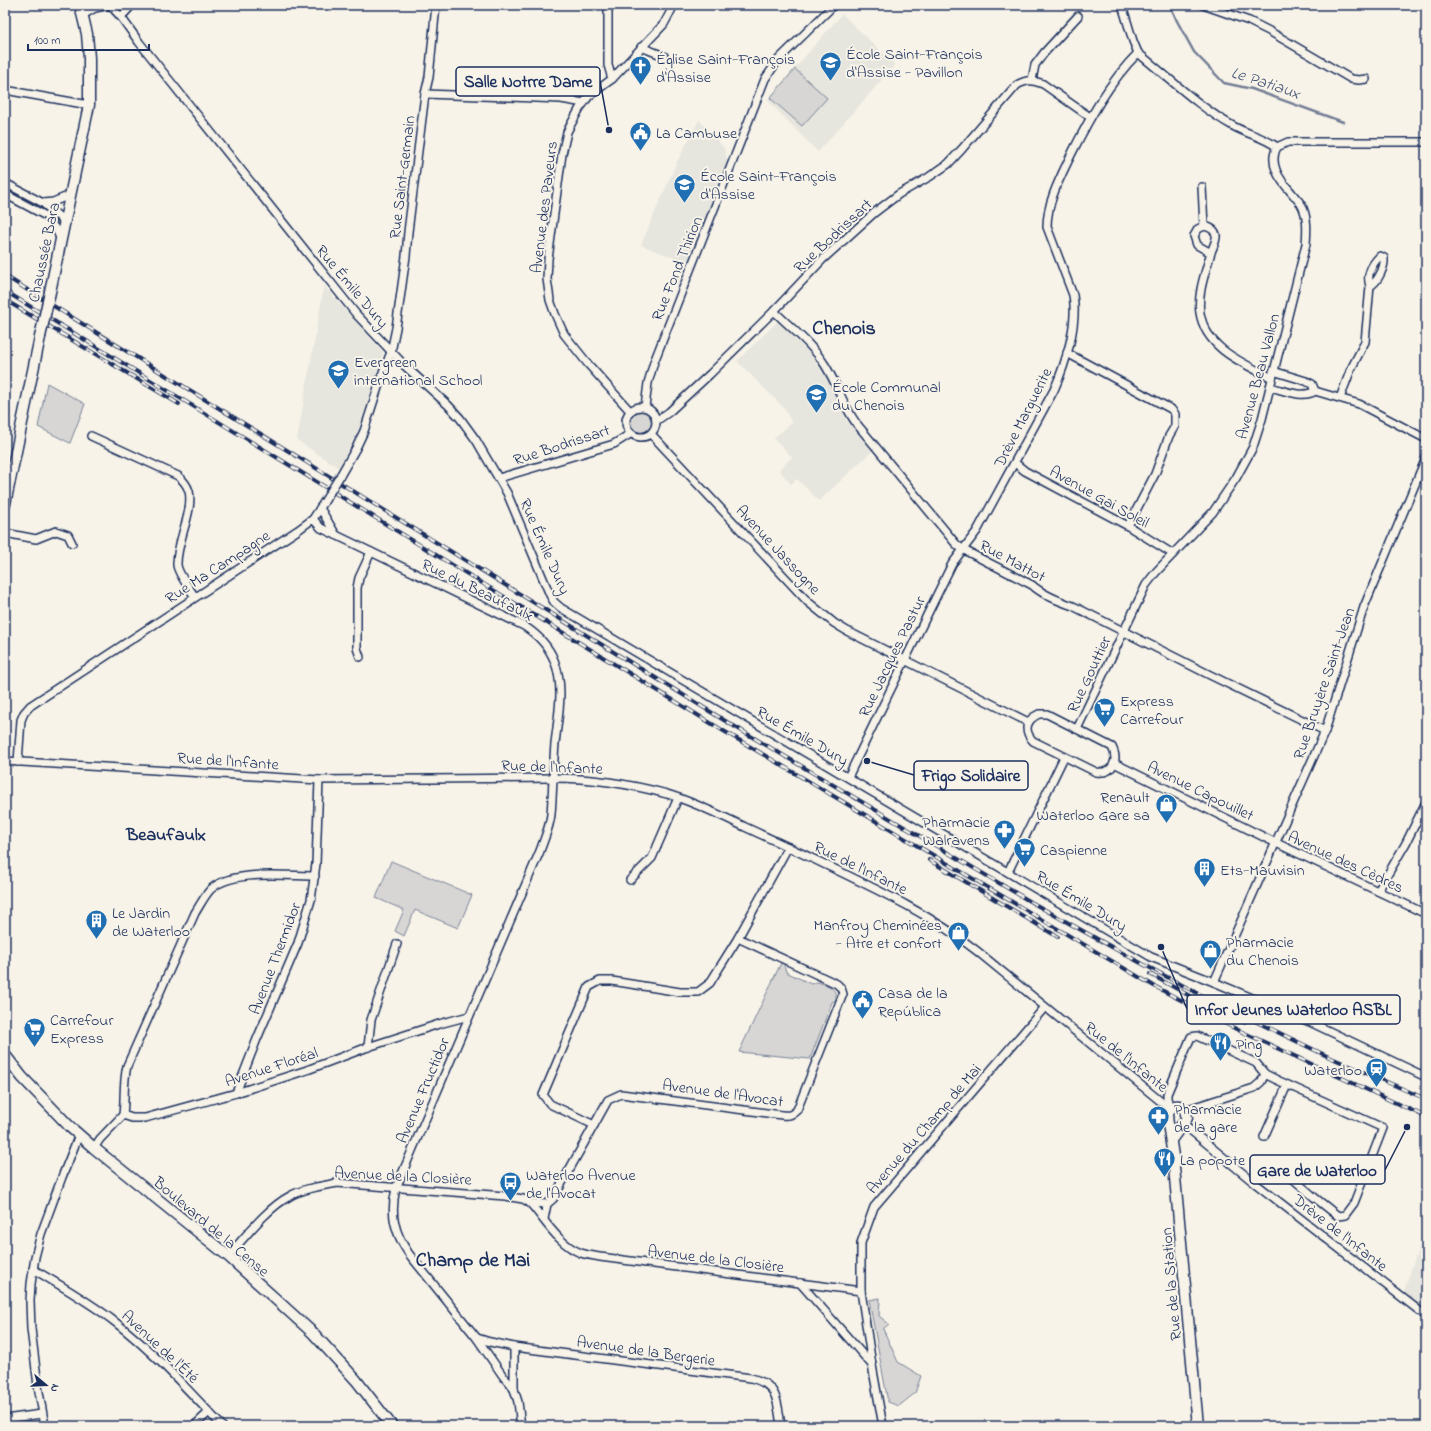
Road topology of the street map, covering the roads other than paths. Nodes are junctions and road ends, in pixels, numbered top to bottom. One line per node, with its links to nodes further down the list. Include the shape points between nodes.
1 (110, 5): 9 (street, Rue Émile Dury); 11 (street, Rue Émile Dury)
2 (132, 5): 11 (street)
3 (436, 5): 19 (street, Rue Saint-Germain)
4 (608, 5): 16 (street, via 608,65)
5 (674, 5): 12 (street, Avenue des Paveurs, via 664,24)
6 (834, 5): 43 (street, Rue Fond Thirion, via 779,59 765,79 654,362)
7 (1122, 5): 13 (street, via 1132,41)
8 (1203, 5): 15 (street, via 1269,31 1351,79)
9 (82, 10): 21 (main road, Chaussée Bara, via 89,58)
10 (1078, 16): 17 (street, via 1035,65)
11 (121, 17): 36 (street, Rue Émile Dury, via 326,278)
12 (641, 47): 14 (street); 16 (street, Avenue des Paveurs)
13 (1138, 52): 22 (street, Drève Marguerite); 24 (street, via 1204,106 1233,126)
14 (664, 56)
15 (1366, 78)
16 (612, 79): 20 (street, Avenue des Paveurs)
17 (1032, 80): 22 (street, via 1043,84); 35 (street, Rue Bodrissart, via 1017,85 948,164 929,178 899,194 874,213 822,260)
18 (5, 90): 21 (street)
19 (425, 94): 20 (street, via 561,99); 36 (street, Rue Saint-Germain, via 406,256)
20 (584, 103): 44 (street, Avenue des Paveurs, via 567,132 562,154 548,259 549,292 564,334)
21 (89, 105): 28 (main road, Chaussée Bara)
22 (1090, 117): 37 (street, Drève Marguerite, via 1062,174 1047,216 1047,227 1075,304)
23 (1426, 142): 24 (street, via 1288,142)
24 (1277, 147): 38 (street, Avenue Beau Vallon, via 1274,152 1274,166 1278,176 1301,204 1307,228 1306,244)
25 (5, 183): 29 (street)
26 (1202, 188): 31 (street)
27 (5, 194): 32 (street, via 46,216)
28 (70, 196): 29 (street); 30 (main road, Chaussée Bara)
29 (44, 203): 30 (street)
30 (64, 221): 32 (main road, Chaussée Bara)
31 (1204, 226): 33 (street, via 1213,229 1216,234); 33 (street, via 1198,229 1194,236 1197,245)
32 (60, 238): 53 (main road, Chaussée Bara, bridge)
33 (1211, 253): 39 (street, via 1200,299 1200,313 1207,332 1220,348)
34 (1370, 286): 42 (street, via 1365,342)
35 (774, 311): 45 (street, Rue Bodrissart, via 710,374); 60 (street, Rue Mattot, via 820,358 856,423)
36 (391, 352): 52 (street, Rue Émile Dury, via 460,418); 54 (street, Rue Ma Campagne, bridge, via 364,431)
37 (1067, 353): 51 (street, Drève Marguerite, via 1054,390); 56 (street, via 1171,409 1175,414 1175,426 1155,474)
38 (1274, 370): 39 (street, Avenue Beau Vallon); 41 (street, via 1312,384)
39 (1272, 378): 40 (street, Avenue Beau Vallon)
40 (1270, 386): 41 (street, via 1303,395); 62 (street, Avenue Beau Vallon, via 1252,447 1236,478 1213,512)
41 (1314, 391): 42 (street)
42 (1340, 398): 49 (street, via 1359,404)
43 (645, 407): 44 (street); 45 (street, via 653,412)
44 (630, 410): 46 (street, via 625,421)
45 (656, 421): 47 (street)
46 (630, 434): 47 (street, via 638,437); 52 (street, Rue Bodrissart, via 614,444)
47 (651, 434): 66 (street, Avenue Jassogne, via 808,602 847,631)
48 (92, 436): 63 (street, via 178,476 186,485 189,490 189,503 177,566)
49 (1426, 439)
50 (1426, 458): 69 (street, Rue Bruyère Saint-Jean, via 1364,606)
51 (1014, 463): 56 (street, Avenue Gai Soleil); 60 (street, Drève Marguerite, via 977,531)
52 (499, 478): 74 (street, Rue Émile Dury, via 550,594 561,608)
53 (5, 504)
54 (322, 505): 55 (street, Rue Ma Campagne); 58 (street)
55 (313, 519): 58 (street, Rue du Beaufaulx, via 321,528); 63 (street, Rue Ma Campagne)
56 (1128, 526): 62 (street, Avenue Gai Soleil)
57 (5, 532): 59 (street, via 36,539 56,531 68,535)
58 (336, 536): 61 (street, Rue du Beaufaulx)
59 (72, 543)
60 (962, 549): 64 (street, Rue Mattot, via 1038,590); 66 (street, Rue Jacques Pastur, via 952,564)
61 (371, 552): 65 (street, via 357,588 357,648); 75 (street, Rue du Beaufaulx, via 524,626 543,641 554,660 561,691)
62 (1173, 554): 64 (street, Avenue Beau Vallon, via 1146,585)
63 (196, 597): 72 (street, Rue Ma Campagne, via 30,706 21,720)
64 (1124, 631): 68 (street, Rue Gouttier); 69 (street, Rue Mattot)
65 (360, 657)
66 (905, 660): 67 (street); 74 (street, Rue Jacques Pastur)
67 (1028, 722): 68 (street, via 1039,714 1047,714); 70 (street, via 1028,736 1033,741)
68 (1077, 729): 73 (street, via 1112,746 1116,754)
69 (1325, 730): 79 (street, Rue Bruyère Saint-Jean)
70 (1064, 757): 73 (street, via 1096,772 1104,773); 81 (street)
71 (5, 761): 72 (street, Rue de l'Infante)
72 (18, 762): 76 (street, Rue de l'Infante)
73 (1114, 763): 79 (street, Avenue Capouillet)
74 (848, 777): 81 (street, Rue Émile Dury)
75 (553, 778): 76 (street, Rue de l'Infante); 77 (street, Rue de l'Infante, via 599,780); 90 (street, Avenue Fructidor, via 551,814 540,851)
76 (319, 780): 82 (street, Avenue Thermidor)
77 (678, 798): 80 (street, Rue de l'Infante, via 719,814); 83 (street, via 652,858)
78 (1426, 802): 84 (street)
79 (1276, 843): 84 (street, Avenue des Cèdres); 88 (street, Rue Bruyère Saint-Jean)
80 (788, 847): 86 (street); 89 (street, Rue de l'Infante, via 883,892 930,918 978,950)
81 (1008, 872): 88 (street, Rue Émile Dury, via 1151,957)
82 (314, 876): 96 (street, Avenue Thermidor, via 311,900 298,943); 99 (street, via 233,878 211,889 202,900 127,1066 124,1077)
83 (630, 880)
84 (1378, 892): 85 (street, Avenue des Cèdres)
85 (1426, 914)
86 (738, 938): 102 (street, via 710,983 698,992 680,992 612,981 600,981 589,987 543,1095 550,1104); 102 (street, Avenue de l'Avocat, via 837,984 843,994 794,1114 789,1116 621,1094 608,1100)
87 (397, 944): 91 (street, via 371,1020)
88 (1214, 982): 94 (street, Rue Émile Dury, via 1312,1023)
89 (1045, 1007): 97 (street, Rue de l'Infante); 115 (street, Avenue du Champ de Mai, via 874,1206 861,1243)
90 (469, 1016): 91 (street, Avenue Floréal); 108 (street, Avenue Fructidor)
91 (368, 1047): 96 (street, Avenue Floréal)
92 (5, 1055): 103 (main road, Boulevard de la Cense, via 22,1077)
93 (1265, 1074): 95 (street); 97 (street, via 1256,1063 1197,1036 1191,1037 1167,1094); 98 (street, via 1254,1088)
94 (1426, 1077)
95 (1287, 1085): 104 (street); 107 (street, via 1383,1128 1354,1203 1345,1216 1338,1216)
96 (236, 1093): 99 (street, Avenue Floréal, via 145,1118)
97 (1170, 1109): 98 (main road, via 1180,1106); 100 (main road)
98 (1185, 1110): 101 (main road, via 1187,1118)
99 (123, 1115): 106 (street)
100 (1168, 1121): 101 (main road, via 1175,1126); 105 (main road, Rue de la Station)
101 (1183, 1124): 105 (main road); 116 (street, Drève de l'Infante)
102 (594, 1125): 110 (street, Avenue de l'Avocat, via 554,1199)
103 (79, 1135): 106 (main road, Boulevard de la Cense); 113 (street, via 41,1234)
104 (1264, 1137)
105 (1171, 1140): 131 (main road, Rue de la Station)
106 (94, 1148): 112 (main road, Boulevard de la Cense)
107 (1283, 1170)
108 (396, 1188): 109 (street, Avenue de la Closière, via 514,1197); 112 (street, Avenue de la Closière, via 337,1183 314,1187 290,1196 268,1212); 117 (street, Avenue Fructidor, via 393,1215 401,1242)
109 (530, 1203): 110 (street, Avenue de la Closière); 111 (street, Avenue de la Closière)
110 (547, 1204): 111 (street, Avenue de l'Avocat)
111 (544, 1219): 114 (street, Avenue de la Closière, via 561,1240 583,1254)
112 (228, 1256): 127 (main road, Boulevard de la Cense, via 313,1333 356,1380)
113 (33, 1269): 121 (street, Avenue de l'Été, via 114,1321 152,1354); 122 (street, via 31,1328)
114 (800, 1283): 115 (street, Avenue de la Closière); 119 (street, Avenue de la Closière)
115 (861, 1291): 119 (street, Avenue du Champ de Mai)
116 (1426, 1316)
117 (476, 1337): 118 (street, Avenue de la Bergerie); 120 (street, Avenue Fructidor)
118 (514, 1346): 120 (street, Avenue Fructidor); 129 (street, Avenue de la Bergerie, via 762,1381 775,1393)
119 (872, 1365): 130 (street, Avenue du Champ de Mai)
120 (514, 1389): 128 (street, Avenue Fructidor)
121 (209, 1412): 125 (street); 126 (street, Avenue de l'Été)
122 (42, 1414): 123 (street); 124 (street)
123 (5, 1419)
124 (45, 1426)
125 (194, 1426)
126 (222, 1426)
127 (392, 1426)
128 (521, 1426)
129 (781, 1426)
130 (884, 1426)
131 (1198, 1426)

